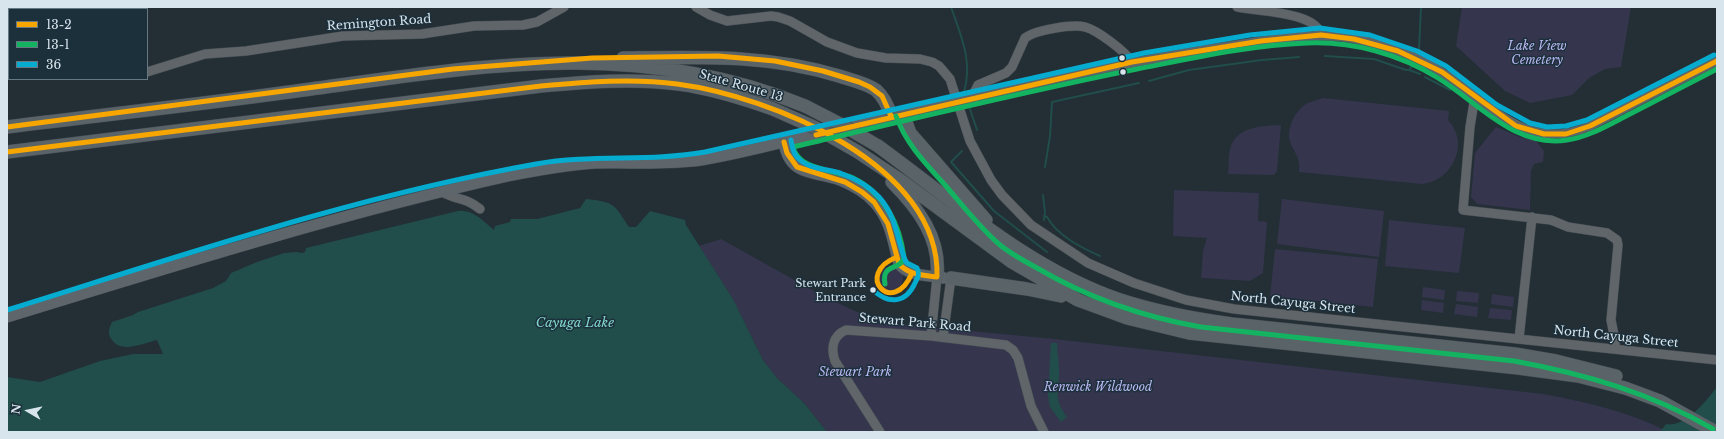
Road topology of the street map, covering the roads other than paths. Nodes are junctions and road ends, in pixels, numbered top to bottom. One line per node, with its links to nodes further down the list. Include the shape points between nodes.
1 (564, 7): 8 (street, Remington Road, via 537,22 524,25 460,27 422,34 343,36 246,51 205,54)
2 (696, 7): 11 (street, via 727,21 778,17 827,42 856,53 932,62 950,79)
3 (1237, 7): 4 (street, via 1304,19 1318,27)
4 (1321, 35): 7 (street, via 1254,42); 9 (street, via 1354,39 1398,51 1442,72)
5 (1717, 61): 9 (street, via 1590,126 1566,134 1536,133 1516,126)
6 (561, 62): 12 (highway, via 592,58 718,56 775,61 823,72 870,87 882,96); 13 (highway, State Route 13, via 453,70); 20 (highway, State Route 13, bridge, via 688,72 766,90 805,106 878,146)
7 (1132, 62): 10 (street); 10 (street, via 1126,54 1086,28 1037,32 1025,38 1012,67 1006,73 978,86 974,93)
8 (148, 72)
9 (1475, 96): 19 (street, via 1463,210)
10 (975, 98): 11 (street)
11 (958, 101): 12 (street); 27 (street, North Cayuga Street, via 958,110 970,141 1002,196 1032,225 1088,263 1118,277 1171,296 1234,309)
12 (897, 115): 14 (main road); 20 (highway, via 976,210)
13 (7, 127)
14 (784, 142): 17 (main road, via 686,162 569,166 539,170); 21 (main road, via 789,158 796,167 846,183 874,202 888,224 899,264 907,271)
15 (7, 152): 16 (highway, State Route 13, bridge, via 540,86 590,81 650,81 723,93 773,110 816,128)
16 (871, 161): 21 (highway, via 913,203 925,221 937,253); 23 (highway, State Route 13, via 1012,262)
17 (442, 192): 18 (street, via 450,197 466,199); 24 (main road, via 303,228)
18 (480, 209)
19 (1532, 217): 27 (street); 28 (street, via 1551,220 1568,227 1607,233 1617,240 1611,320)
20 (1005, 240): 30 (highway, State Route 13, via 1086,286 1119,300 1162,312 1232,324 1522,355 1556,361 1639,384)
21 (937, 276): 22 (main road); 25 (street)
22 (951, 278): 23 (highway, via 1027,289); 26 (street)
23 (1078, 300): 30 (highway, State Route 13, via 1170,330 1551,372 1611,384)
24 (7, 317)
25 (931, 336): 26 (street, Stewart Park Road); 32 (street, Stewart Park Road, via 853,329 842,332 836,338 832,352 834,361)
26 (943, 337): 33 (street, Stewart Park Road, via 1001,344 1013,350 1018,358 1031,406)
27 (1519, 339): 28 (street, North Cayuga Street)
28 (1615, 349): 29 (street, North Cayuga Street)
29 (1717, 360)
30 (1668, 401): 31 (highway, State Route 13); 34 (highway, State Route 13)
31 (1717, 423)
32 (880, 432)
33 (1044, 432)
34 (1716, 432)

